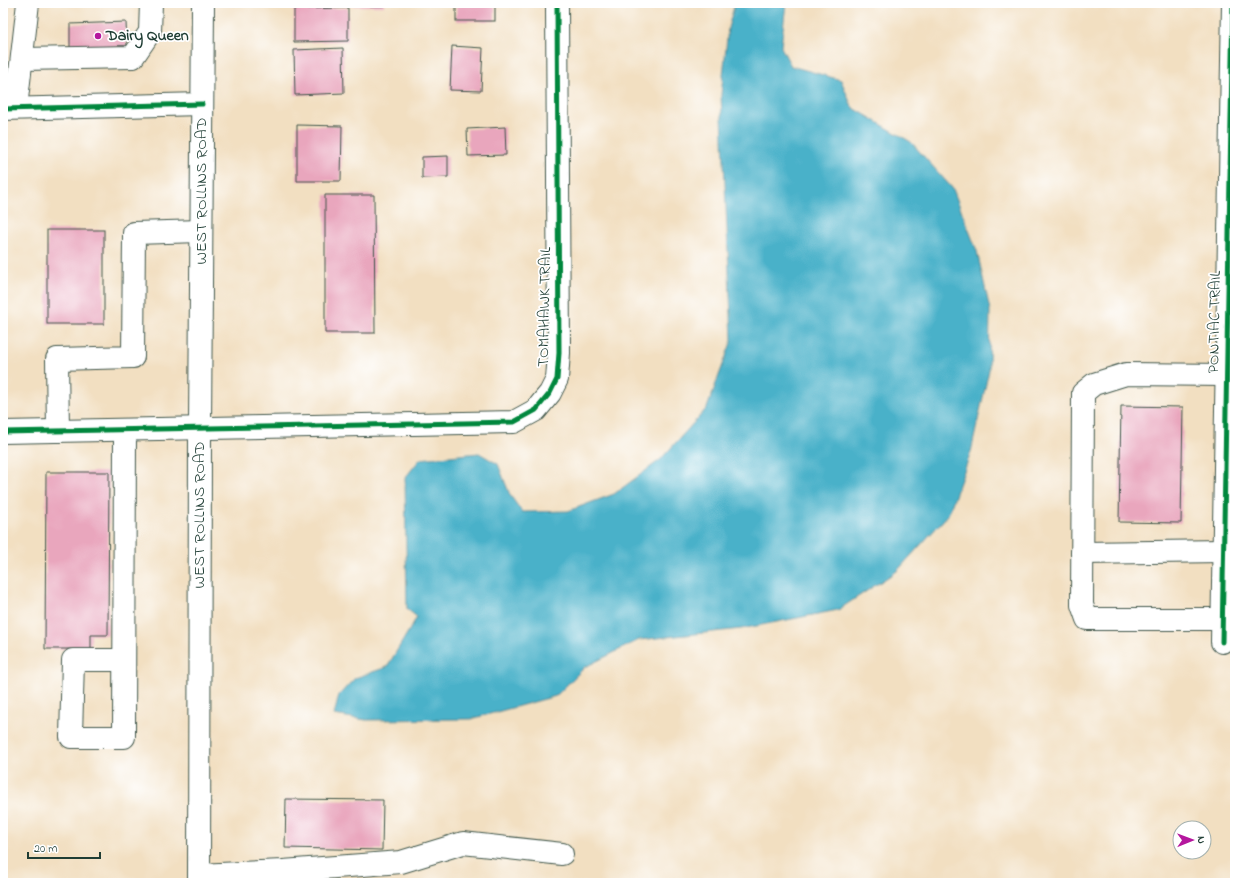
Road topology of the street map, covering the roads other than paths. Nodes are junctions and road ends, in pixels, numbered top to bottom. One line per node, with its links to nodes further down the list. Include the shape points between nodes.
1 (28, 3): 6 (street)
2 (151, 3): 6 (street, via 150,32 133,57)
3 (203, 3): 7 (street, WEST ROLLINS ROAD)
4 (557, 3): 12 (street, TOMAHAWK TRAIL, via 560,353 557,379 550,393 536,410 514,422)
5 (1233, 3): 10 (street, PONTIAC TRAIL)
6 (22, 59): 8 (street)
7 (202, 104): 8 (street); 9 (street, WEST ROLLINS ROAD)
8 (10, 108)
9 (201, 231): 12 (street, WEST ROLLINS ROAD); 14 (street, via 134,233 133,357 57,359)
10 (1232, 256): 11 (street, PONTIAC TRAIL)
11 (1227, 375): 16 (street, PONTIAC TRAIL); 17 (street, via 1126,374 1094,384 1083,393)
12 (200, 428): 13 (street, TOMAHAWK TRAIL); 22 (street, WEST ROLLINS ROAD)
13 (125, 430): 14 (street, TOMAHAWK TRAIL); 20 (street)
14 (58, 431): 15 (street, TOMAHAWK TRAIL)
15 (3, 432)
16 (1224, 551): 17 (street); 18 (street, PONTIAC TRAIL)
17 (1082, 553): 18 (street, via 1082,605 1087,619)
18 (1223, 619): 19 (street, PONTIAC TRAIL)
19 (1222, 642)
20 (124, 660)
21 (562, 854): 22 (street, via 463,843 401,862)
22 (199, 879)

